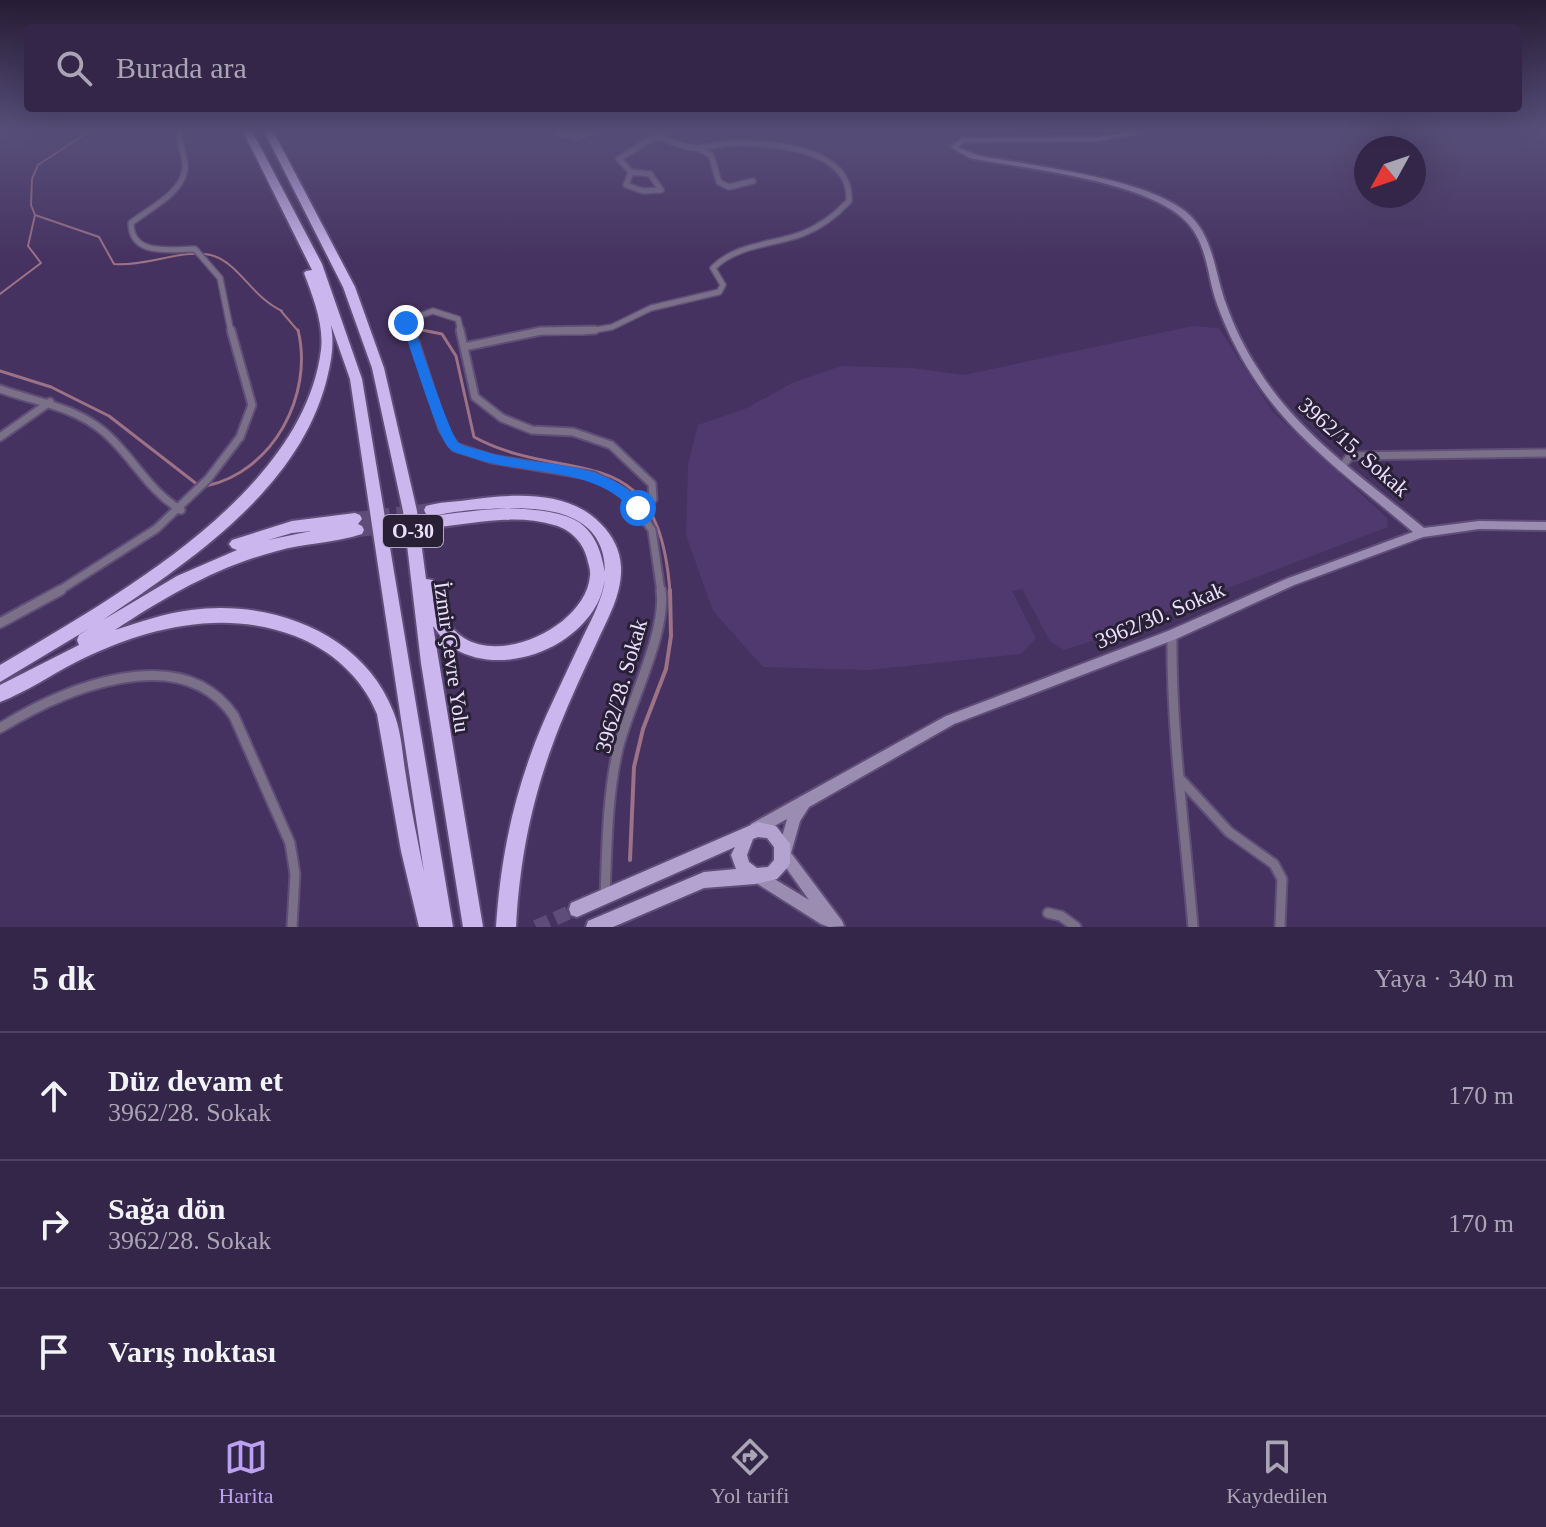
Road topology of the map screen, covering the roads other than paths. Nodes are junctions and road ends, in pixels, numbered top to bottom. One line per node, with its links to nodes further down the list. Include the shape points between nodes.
1 (183, 174): 18 (street, via 182,181 131,223 130,234 144,247 195,249 220,278 252,405 243,432 210,480)
2 (269, 174): 10 (highway, O-30)
3 (290, 174): 19 (highway, İzmir Çevre Yolu / O-30, via 363,320)
4 (629, 174): 5 (street, via 625,181 633,188 663,188)
5 (650, 174)
6 (717, 174): 9 (street, via 729,187)
7 (841, 174): 11 (street, via 850,189 849,201 803,234 719,261 713,268 723,285 719,292 651,308 612,327 541,331)
8 (1058, 174): 16 (main road, 3962/15. Sokak, via 1124,188 1179,211 1198,228 1210,250 1220,302 1255,373 1280,410)
9 (753, 181)
10 (286, 209): 22 (highway, via 325,320 325,367 309,414 274,466 226,519 149,581); 38 (highway, O-30, via 329,295 356,379)
11 (464, 347): 17 (street, 3962/28. Sokak, via 475,397 502,418 532,430 573,432 611,445 652,484); 33 (street, 3962/28. Sokak, via 458,319 449,314 433,311 408,320 443,429 455,447 602,479 627,494 652,530 662,595 660,618 618,750)
12 (0, 389): 13 (street)
13 (50, 402): 14 (street); 18 (street, via 80,414 105,433 151,491)
14 (0, 437)
15 (1546, 453): 16 (street, via 1360,453)
16 (1341, 468): 21 (main road, 3962/15. Sokak)
17 (653, 499)
18 (181, 510): 23 (street, via 114,560)
19 (410, 511): 39 (highway, İzmir Çevre Yolu / O-30); 40 (highway, via 434,614 450,636 469,648 498,654 535,648 572,623 596,588 594,551 582,533 563,521 511,515 432,516 522,503 557,505 594,524 612,558 607,602 547,733 522,803 509,864)
20 (1546, 526): 21 (main road, 3962/30. Sokak, via 1479,525)
21 (1422, 533): 24 (main road, 3962/30. Sokak, via 1248,599)
22 (88, 621): 25 (highway); 26 (highway, via 229,547 292,527 356,525 214,563 157,593)
23 (0, 623)
24 (1172, 635): 28 (street, via 1171,705); 29 (main road, 3962/30. Sokak, via 950,720)
25 (0, 674)
26 (0, 694): 37 (highway, via 109,636 176,620 220,615 275,621 329,644 372,686 386,714 417,889)
27 (0, 728): 36 (street, via 61,694 156,676 190,680 220,698 236,720 290,843 295,865)
28 (1181, 780): 44 (street); 45 (street, via 1229,832 1274,864 1282,879)
29 (807, 798): 30 (main road, 3962/30. Sokak); 31 (main road, via 794,818)
30 (751, 832): 31 (main road, via 771,831); 32 (main road, via 741,842 739,855 743,867); 33 (main road)
31 (784, 855): 32 (main road, via 777,870); 42 (main road)
32 (758, 876): 41 (main road, via 704,880); 42 (main road)
33 (605, 896): 34 (main road)
34 (577, 909)
35 (1048, 913): 43 (street)
36 (292, 927)
37 (429, 927)
38 (443, 927)
39 (473, 927)
40 (506, 927)
41 (594, 927)
42 (837, 927)
43 (1076, 927)
44 (1193, 927)
45 (1280, 927)

